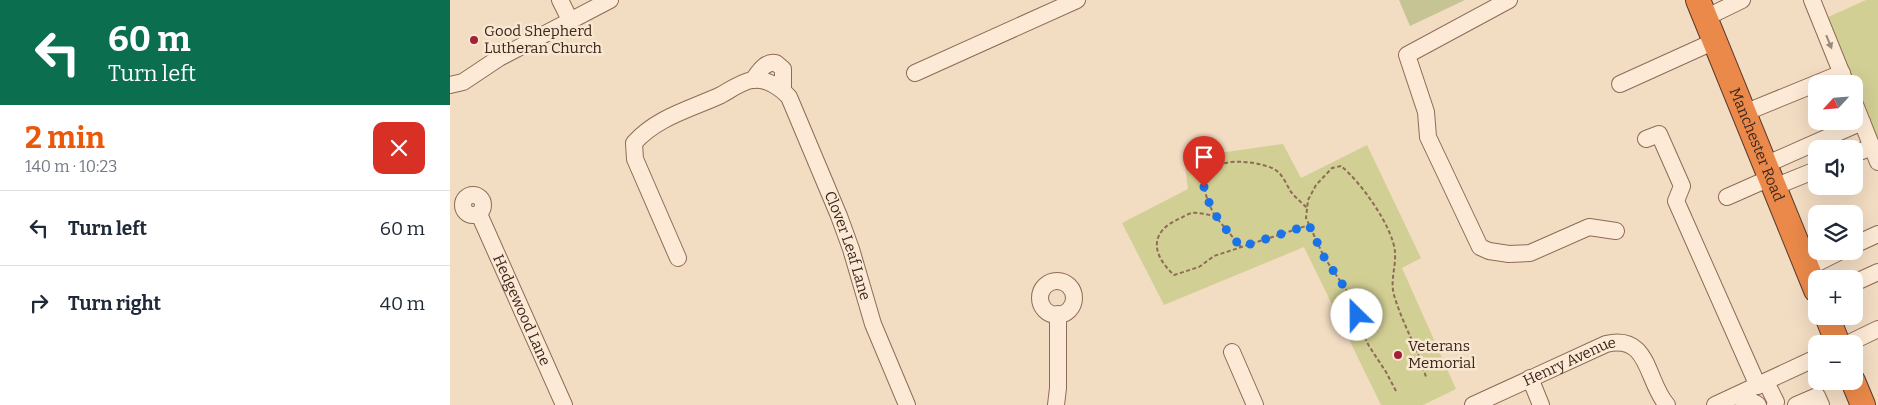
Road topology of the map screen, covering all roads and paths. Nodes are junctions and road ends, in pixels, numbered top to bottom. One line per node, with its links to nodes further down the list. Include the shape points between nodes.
1 (560, 0): 8 (street)
2 (610, 0): 8 (street)
3 (1077, 0): 10 (street)
4 (1509, 0): 27 (street, via 1407,55 1426,112 1428,137 1480,247 1509,254 1530,253 1589,227)
5 (1742, 0): 7 (street)
6 (1812, 0): 11 (street, one-way to 11)
7 (1701, 9): 9 (highway, Manchester Road)
8 (570, 20): 13 (street, via 499,58 464,82)
9 (1715, 41): 12 (street); 15 (highway, Manchester Road)
10 (915, 73)
11 (1843, 75)
12 (1620, 84)
13 (450, 85)
14 (1808, 91): 15 (street)
15 (1744, 113): 21 (highway, Manchester Road)
16 (1863, 124): 19 (street)
17 (1849, 130): 21 (street)
18 (1646, 139): 43 (street, via 1658,134 1682,186 1676,201)
19 (1875, 154)
20 (1808, 171): 21 (street)
21 (1770, 177): 22 (street); 33 (highway, Manchester Road)
22 (1727, 197)
23 (1307, 208): 25 (path, via 1274,169 1245,161 1217,164 1209,170 1204,187); 26 (path); 41 (path, via 1316,185 1332,168 1341,166 1348,171 1364,191 1392,235 1395,253 1393,292)
24 (479, 214): 48 (street, Hedgewood Lane)
25 (1215, 216): 30 (path); 30 (path, via 1192,213 1172,221 1159,235 1156,244 1163,265 1174,275 1186,273 1214,256)
26 (1309, 225): 30 (path); 45 (path, via 1324,257 1353,300 1361,330)
27 (1616, 231)
28 (1878, 234): 29 (street)
29 (1863, 241)
30 (1241, 247)
31 (678, 258): 49 (street, Clover Leaf Lane, via 635,159 634,143 644,131 666,119 752,80 772,84 789,97 839,216 873,324)
32 (1823, 260): 33 (street)
33 (1807, 268)
34 (1878, 272): 35 (street)
35 (1863, 279)
36 (1058, 314): 50 (street)
37 (1878, 329): 38 (street)
38 (1863, 336)
39 (1232, 352): 51 (street)
40 (1808, 362): 43 (street)
41 (1426, 377)
42 (1530, 378): 47 (street, Henry Avenue, via 1606,344 1620,341 1638,350 1651,372); 52 (street, Henry Avenue); 53 (street)
43 (1762, 384): 46 (street); 56 (street)
44 (1857, 390): 59 (highway)
45 (1396, 391)
46 (1735, 396): 54 (street); 55 (street)
47 (1663, 404)
48 (564, 405)
49 (907, 405)
50 (1056, 405)
51 (1255, 405)
52 (1473, 405)
53 (1541, 405)
54 (1715, 405)
55 (1758, 405)
56 (1775, 405)
57 (1796, 405): 58 (street, via 1817,396)
58 (1821, 405)
59 (1863, 405)

